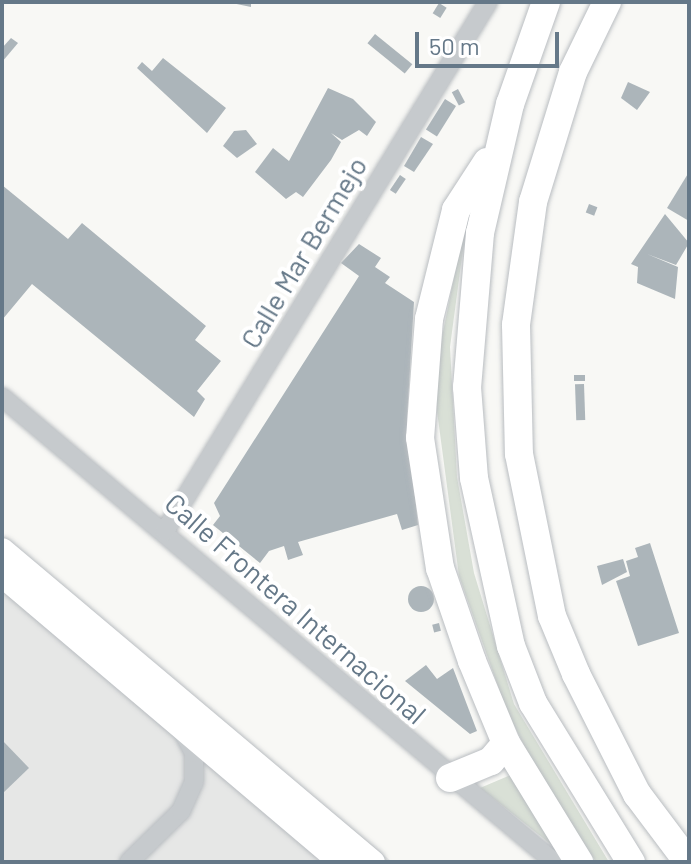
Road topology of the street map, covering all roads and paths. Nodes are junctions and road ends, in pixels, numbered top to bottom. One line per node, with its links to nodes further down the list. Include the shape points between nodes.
1 (488, 2): 6 (street, Calle Mar Bermejo)
2 (546, 2): 4 (highway)
3 (607, 2): 19 (highway, via 573,72 533,202 516,325 519,454 552,616 576,674 637,794)
4 (499, 145): 11 (highway, via 456,210 429,319 420,438 440,568); 18 (highway, via 480,233 469,346 482,529 533,703)
5 (2, 397): 6 (street, Calle Frontera Internacional)
6 (165, 531): 12 (street, Calle Frontera Internacional)
7 (2, 550): 9 (main road)
8 (2, 575): 10 (main road)
9 (151, 676): 10 (street); 15 (main road)
10 (179, 724): 13 (street, via 194,753 194,782 181,811); 14 (main road)
11 (506, 743): 12 (highway, via 491,761); 17 (highway)
12 (450, 778): 16 (street, Calle Frontera Internacional)
13 (129, 862)
14 (341, 862)
15 (373, 862)
16 (554, 862)
17 (579, 862)
18 (631, 862)
19 (688, 862)

